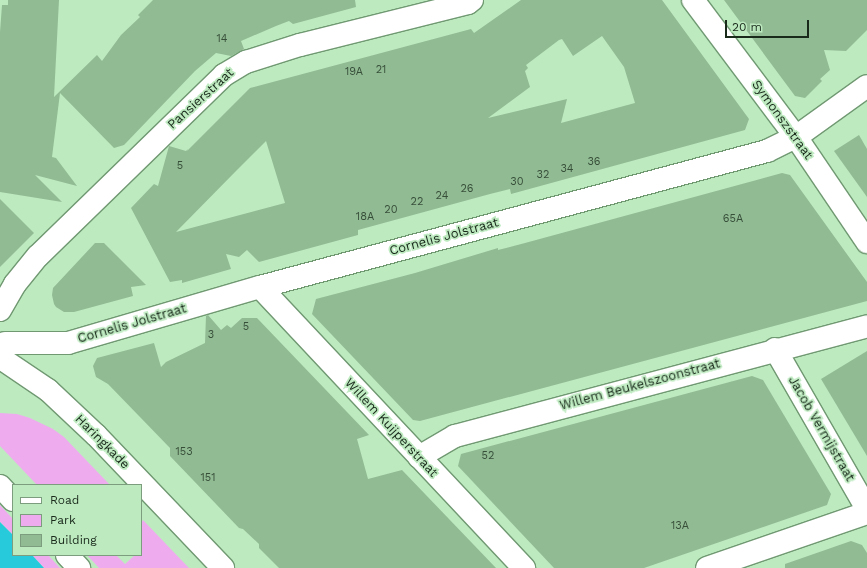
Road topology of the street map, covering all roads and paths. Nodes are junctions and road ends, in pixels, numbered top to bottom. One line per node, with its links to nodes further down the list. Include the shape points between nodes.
1 (472, 0): 7 (street, Pansierstraat, via 286,49 246,62 224,75 38,256 15,284)
2 (693, 0): 4 (street, Symonszstraat)
3 (867, 86): 4 (street, Cornelis Jolstraat)
4 (796, 137): 5 (street, Symonszstraat); 6 (street, Cornelis Jolstraat, via 767,151)
5 (867, 242)
6 (260, 287): 10 (street, Cornelis Jolstraat, via 68,343); 11 (street, Willem Kuijperstraat)
7 (0, 310)
8 (867, 326): 9 (street, Willem Beukelszoonstraat)
9 (775, 349): 11 (street, Willem Beukelszoonstraat, via 455,436); 14 (street, Jacob Vermijstraat)
10 (3, 350): 18 (street, Haringkade, via 96,435)
11 (418, 457): 19 (street, Willem Kuijperstraat)
12 (0, 486): 13 (street)
13 (12, 499)
14 (867, 508)
15 (867, 513): 20 (street)
16 (68, 556): 17 (street)
17 (79, 568)
18 (223, 568)
19 (524, 568)
20 (707, 568)

